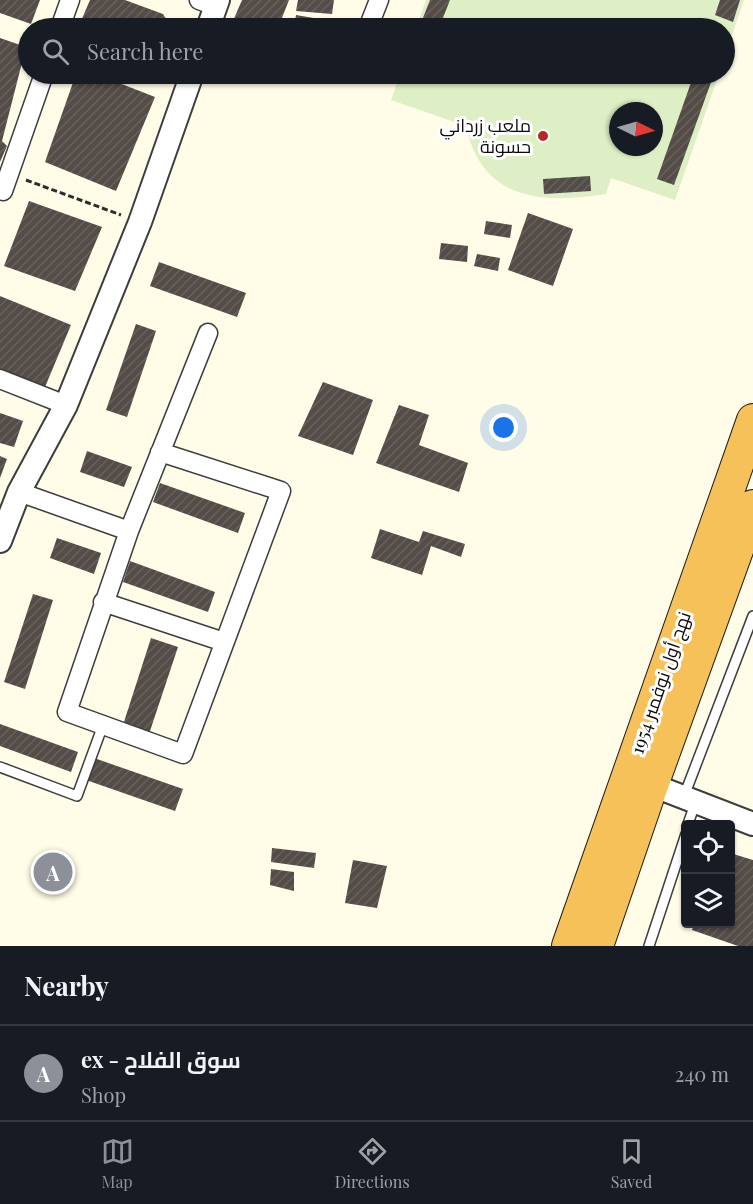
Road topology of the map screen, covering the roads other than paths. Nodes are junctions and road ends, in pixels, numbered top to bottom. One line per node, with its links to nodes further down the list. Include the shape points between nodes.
1 (70, 0): 4 (street)
2 (379, 0): 6 (street)
3 (211, 2): 5 (street)
4 (64, 18)
5 (209, 18)
6 (372, 18)
7 (40, 84): 9 (street)
8 (188, 84): 12 (street, via 140,222)
9 (4, 182)
10 (208, 333): 14 (street)
11 (0, 379): 12 (street)
12 (66, 405): 15 (street)
13 (753, 420): 19 (highway, نهج أول نوفمبر 1954)
14 (159, 452): 17 (street); 22 (street, via 281,491)
15 (19, 492): 17 (street); 18 (street)
16 (753, 506): 19 (highway, نهج أول نوفمبر 1954)
17 (129, 531): 20 (street)
18 (0, 541)
19 (726, 542): 25 (highway, نهج أول نوفمبر 1954); 31 (highway, نهج أول نوفمبر 1954)
20 (103, 602): 22 (street); 23 (street, via 67,712)
21 (753, 616): 26 (lane)
22 (224, 642): 23 (street, via 183,754)
23 (103, 725): 24 (lane, via 77,796)
24 (0, 767)
25 (652, 785): 26 (street); 32 (highway, نهج أول نوفمبر 1954)
26 (690, 799): 27 (lane); 28 (street)
27 (688, 820)
28 (753, 824)
29 (681, 851): 30 (lane)
30 (653, 945)
31 (568, 946)
32 (597, 946)

